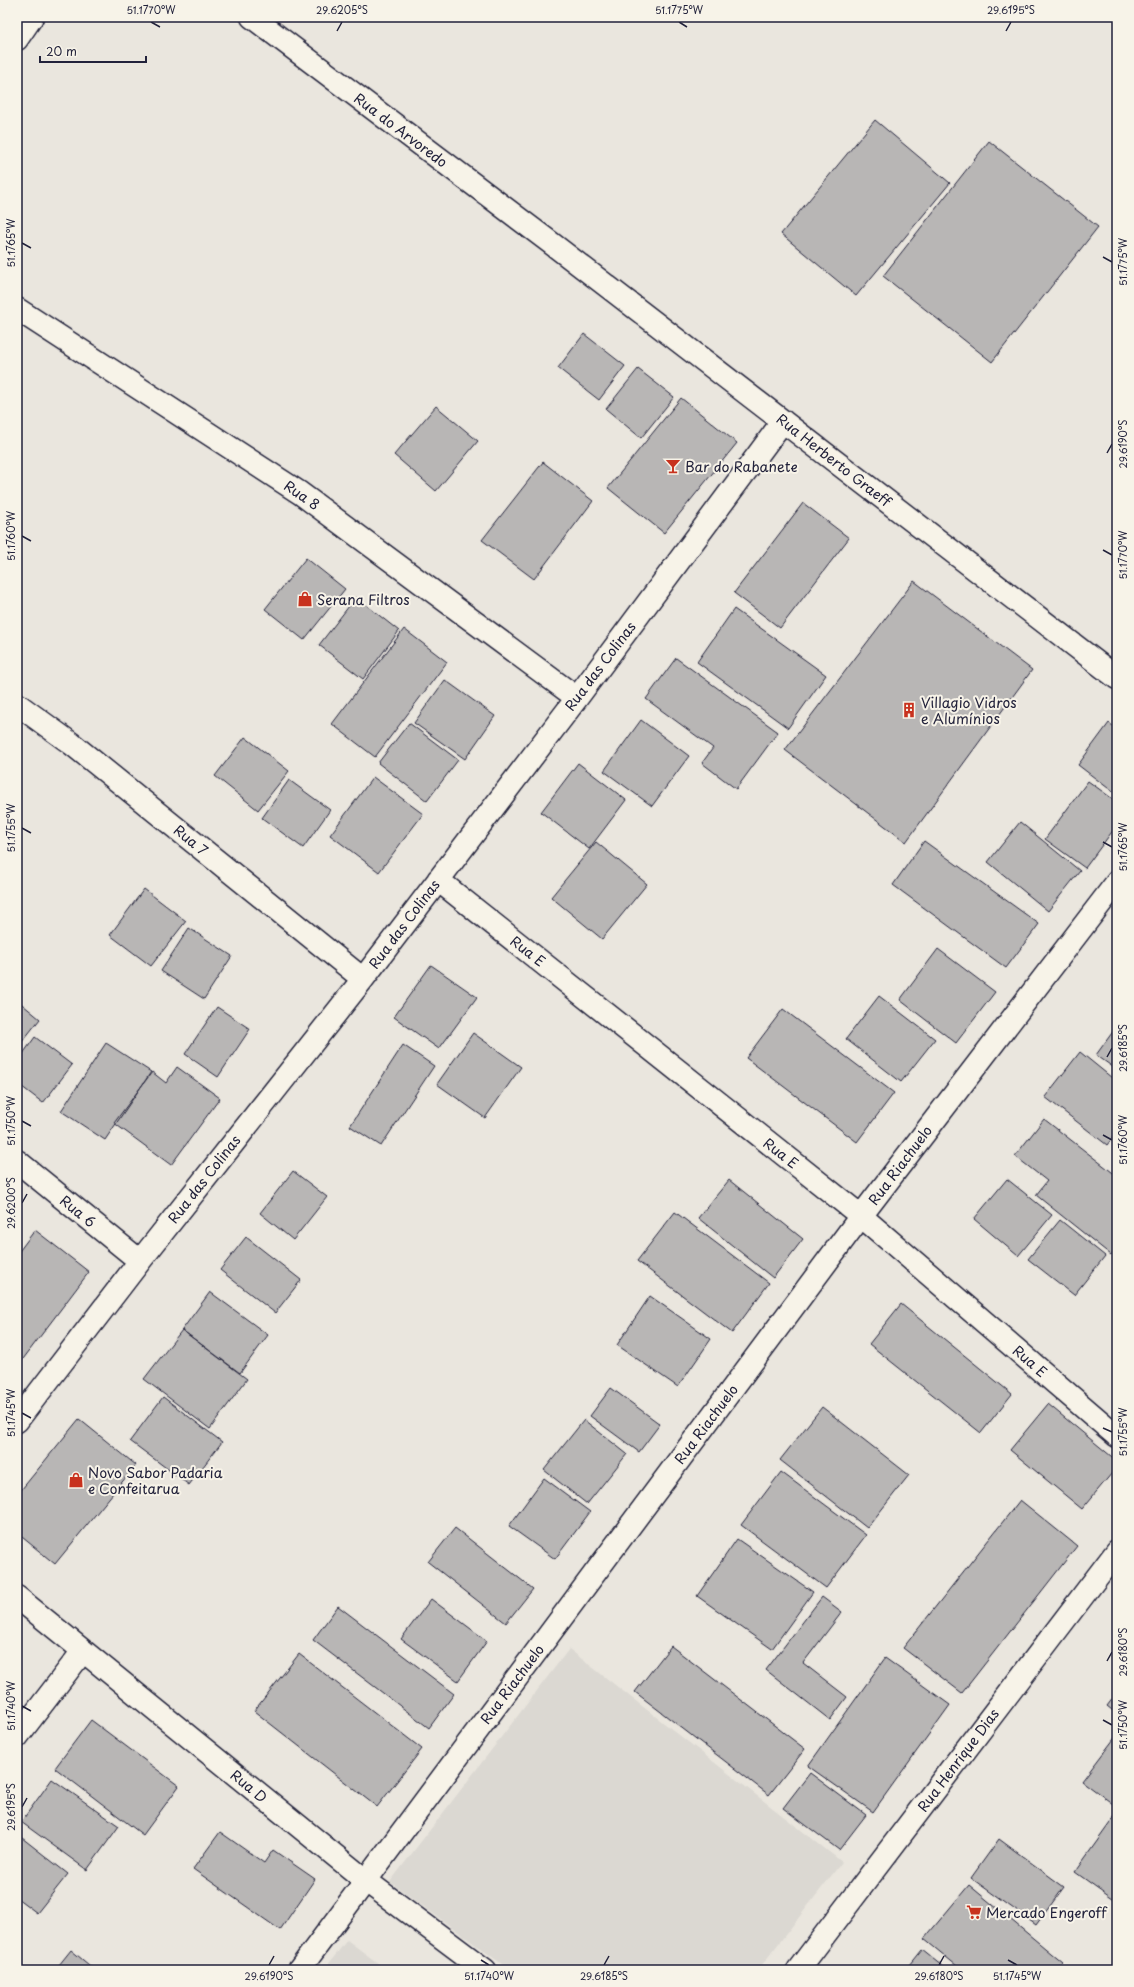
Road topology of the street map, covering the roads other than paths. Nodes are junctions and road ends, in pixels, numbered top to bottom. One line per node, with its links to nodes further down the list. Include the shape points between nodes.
1 (32, 17): 3 (street)
2 (252, 17): 4 (street, Rua do Arvoredo)
3 (17, 39)
4 (551, 242): 6 (street, Rua Herberto Graeff)
5 (17, 308): 8 (street, Rua 8, via 300,493)
6 (783, 421): 7 (street, Rua Herberto Graeff); 8 (street, Rua das Colinas)
7 (1117, 678)
8 (577, 698): 10 (street, Rua das Colinas)
9 (17, 704): 12 (street, Rua 7, via 72,744)
10 (438, 880): 12 (street, Rua das Colinas); 14 (street, Rua E)
11 (1117, 882): 14 (street, Rua Riachuelo)
12 (363, 979): 15 (street, Rua das Colinas)
13 (17, 1161): 15 (street, Rua 6)
14 (861, 1216): 17 (street, Rua E); 22 (street, Rua Riachuelo)
15 (140, 1261): 16 (street, Rua das Colinas)
16 (17, 1422)
17 (1117, 1436)
18 (1117, 1551): 25 (street, Rua Henrique Dias)
19 (17, 1597): 20 (street, Rua D)
20 (83, 1651): 21 (street); 22 (street, Rua D)
21 (17, 1737)
22 (365, 1880): 23 (street, Rua Riachuelo); 24 (street, Rua D)
23 (299, 1970)
24 (485, 1970)
25 (798, 1970)

